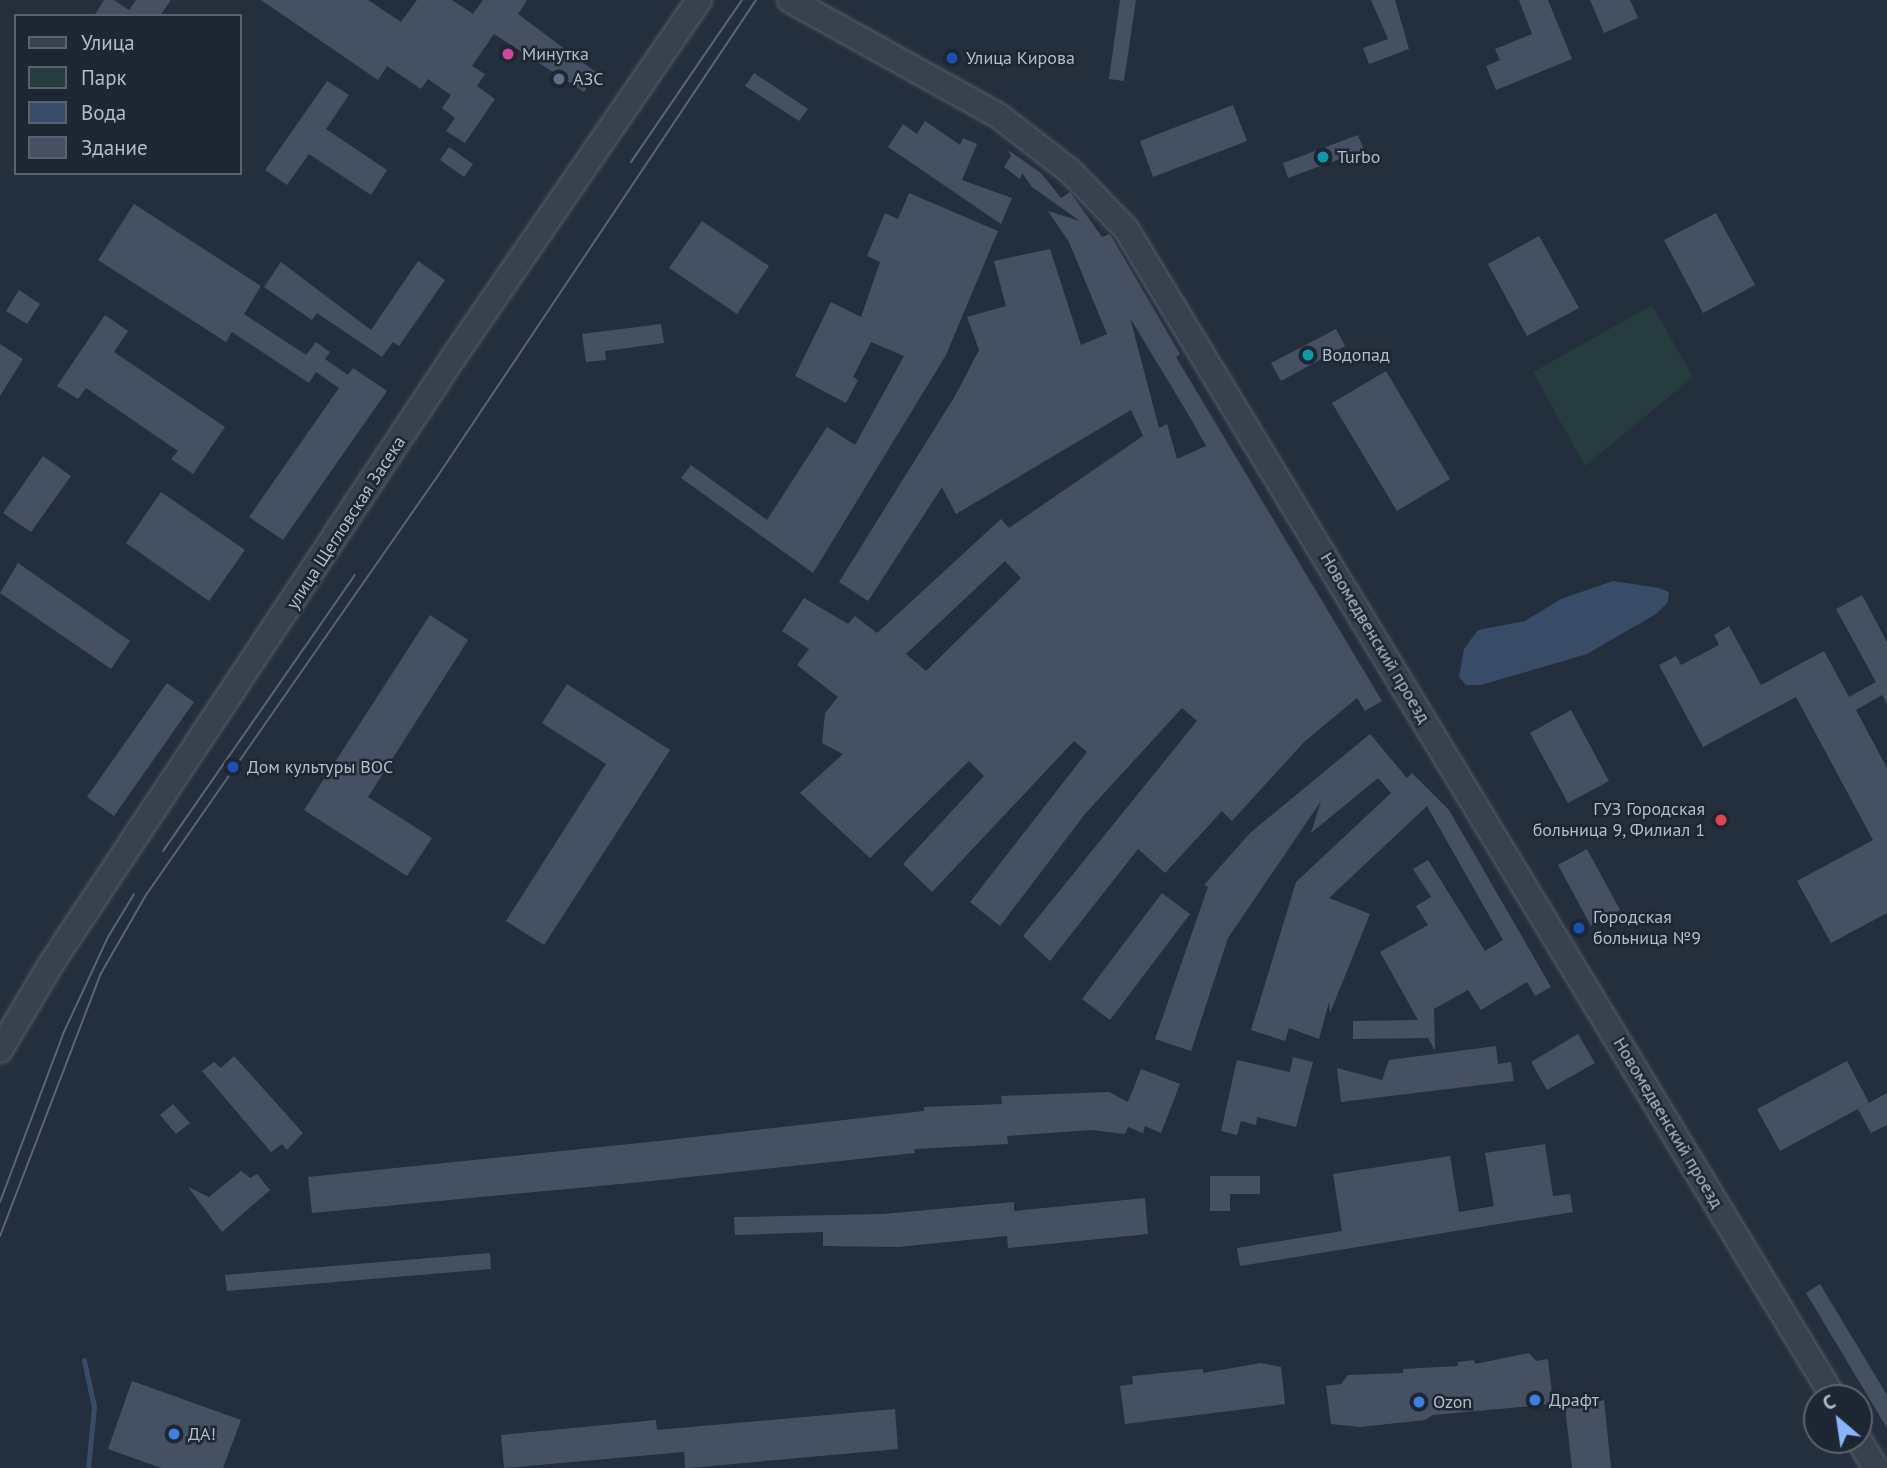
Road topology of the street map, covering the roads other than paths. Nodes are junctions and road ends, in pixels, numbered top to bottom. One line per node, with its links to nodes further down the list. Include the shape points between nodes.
1 (699, 0): 3 (street, улица Щегловская Засека, via 455,355 51,964)
2 (790, 0): 4 (street, Новомедвенский проезд, via 999,116 1070,171 1126,229)
3 (0, 1050)
4 (1826, 1384)

